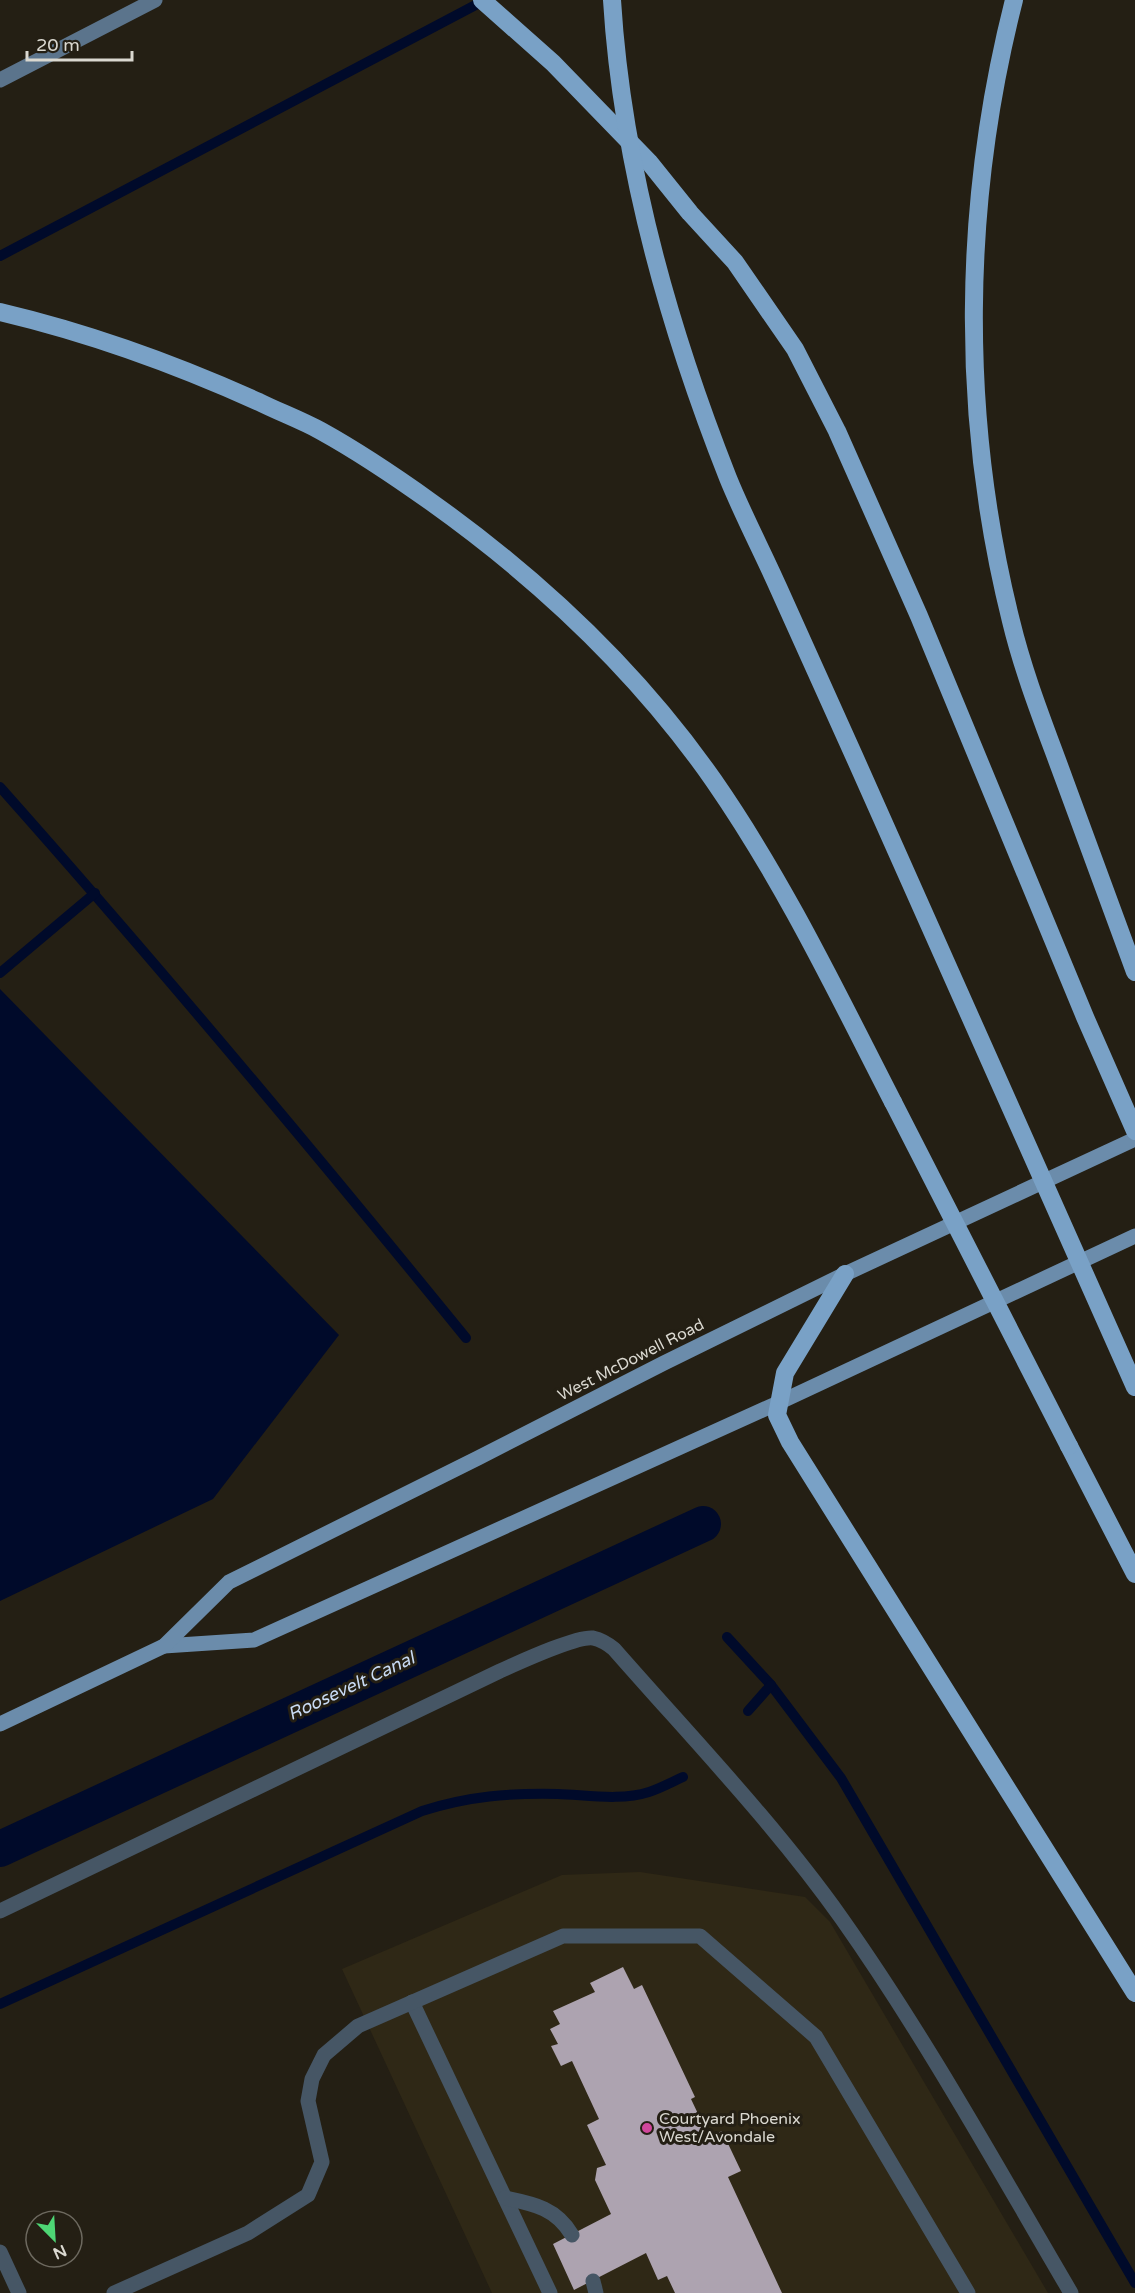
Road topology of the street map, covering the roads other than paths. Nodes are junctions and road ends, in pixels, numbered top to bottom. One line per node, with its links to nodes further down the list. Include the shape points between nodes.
1 (155, 0): 5 (main road)
2 (482, 0): 8 (highway, bridge, via 554,63 649,162 735,262 795,349 837,431 919,616)
3 (612, 0): 12 (highway, bridge, via 619,87 639,188 672,319 722,460)
4 (1014, 0): 7 (highway, via 992,104 973,279 973,363 985,496 1011,621 1034,698)
5 (0, 80)
6 (0, 312): 14 (highway, bridge, via 55,325 129,350 218,384 320,430 465,526 605,649 713,780 789,900)
7 (1135, 972)
8 (1135, 1131)
9 (1135, 1139): 11 (main road, West McDowell Road)
10 (1135, 1236): 13 (main road, West McDowell Road)
11 (845, 1274): 13 (highway, via 784,1373); 15 (main road, West McDowell Road, via 229,1582)
12 (1135, 1387)
13 (778, 1403): 15 (main road, West McDowell Road, via 254,1640); 18 (highway, via 777,1415 790,1442)
14 (1135, 1574)
15 (164, 1646): 16 (main road, West McDowell Road)
16 (0, 1724)
17 (0, 1911): 27 (street, via 510,1667 571,1643 590,1638 602,1640 777,1836 841,1918 921,2037)
18 (1135, 1993)
19 (411, 2002): 20 (street); 24 (street, via 358,2026 324,2055 312,2079 308,2101 322,2162 308,2195 248,2233); 26 (street, via 563,1936 700,1936 816,2037)
20 (505, 2198): 21 (street, via 548,2210 563,2220); 25 (street)
21 (572, 2235)
22 (0, 2252): 23 (street)
23 (19, 2293)
24 (114, 2293)
25 (550, 2293)
26 (968, 2293)
27 (1071, 2293)

